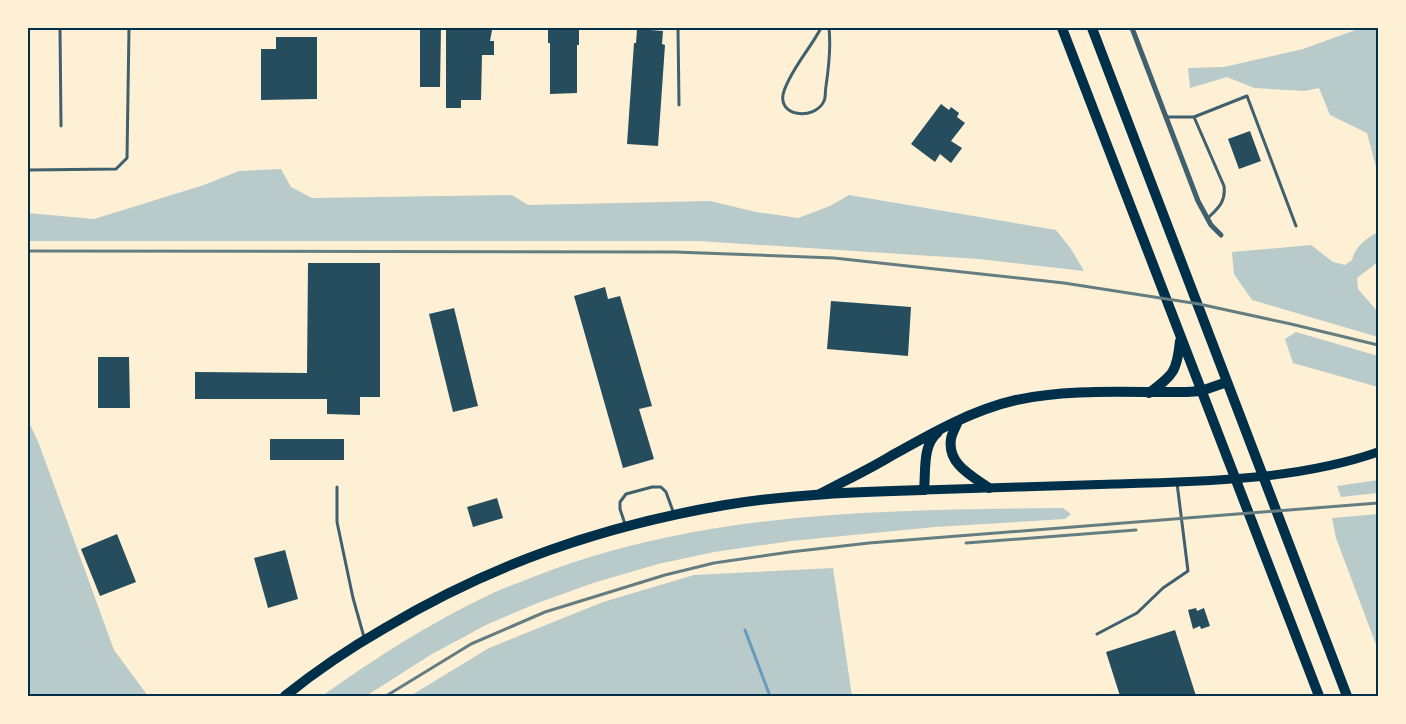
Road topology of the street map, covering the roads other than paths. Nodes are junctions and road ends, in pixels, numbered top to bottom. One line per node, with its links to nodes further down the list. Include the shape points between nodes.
1 (60, 28): 12 (lane)
2 (129, 28): 13 (lane, via 127,158 116,169)
3 (678, 28): 9 (lane)
4 (821, 28): 5 (lane, via 783,93 784,106 790,112 808,113 824,102 830,60)
5 (829, 28)
6 (1062, 28): 17 (main road)
7 (1092, 28): 18 (main road)
8 (1132, 28): 10 (street)
9 (679, 105)
10 (1166, 116): 11 (lane); 14 (street)
11 (1194, 117): 14 (lane, via 1224,186 1221,204); 15 (lane, via 1247,96)
12 (60, 126)
13 (28, 170)
14 (1207, 219): 16 (street)
15 (1296, 226)
16 (1221, 235)
17 (1180, 335): 19 (main road); 20 (main road, via 1176,368)
18 (1227, 382): 19 (main road); 35 (main road)
19 (1201, 390): 20 (main road); 34 (main road)
20 (1149, 393): 21 (main road, via 1033,397 995,406)
21 (958, 421): 22 (main road); 26 (main road, via 951,437 953,458)
22 (943, 429): 27 (main road, via 929,444); 28 (main road)
23 (1378, 452): 24 (main road, via 1330,466 1294,472)
24 (1177, 483): 26 (main road); 31 (lane, via 1188,571 1136,613)
25 (338, 488): 32 (lane, via 338,522)
26 (989, 488): 27 (main road)
27 (924, 490): 28 (main road)
28 (820, 494): 29 (main road)
29 (674, 514): 30 (main road); 30 (lane, via 666,492 661,487 652,486 626,494 620,502)
30 (626, 526): 32 (main road, via 498,569)
31 (1097, 634)
32 (364, 640): 33 (main road)
33 (285, 696)
34 (1319, 696)
35 (1347, 696)

